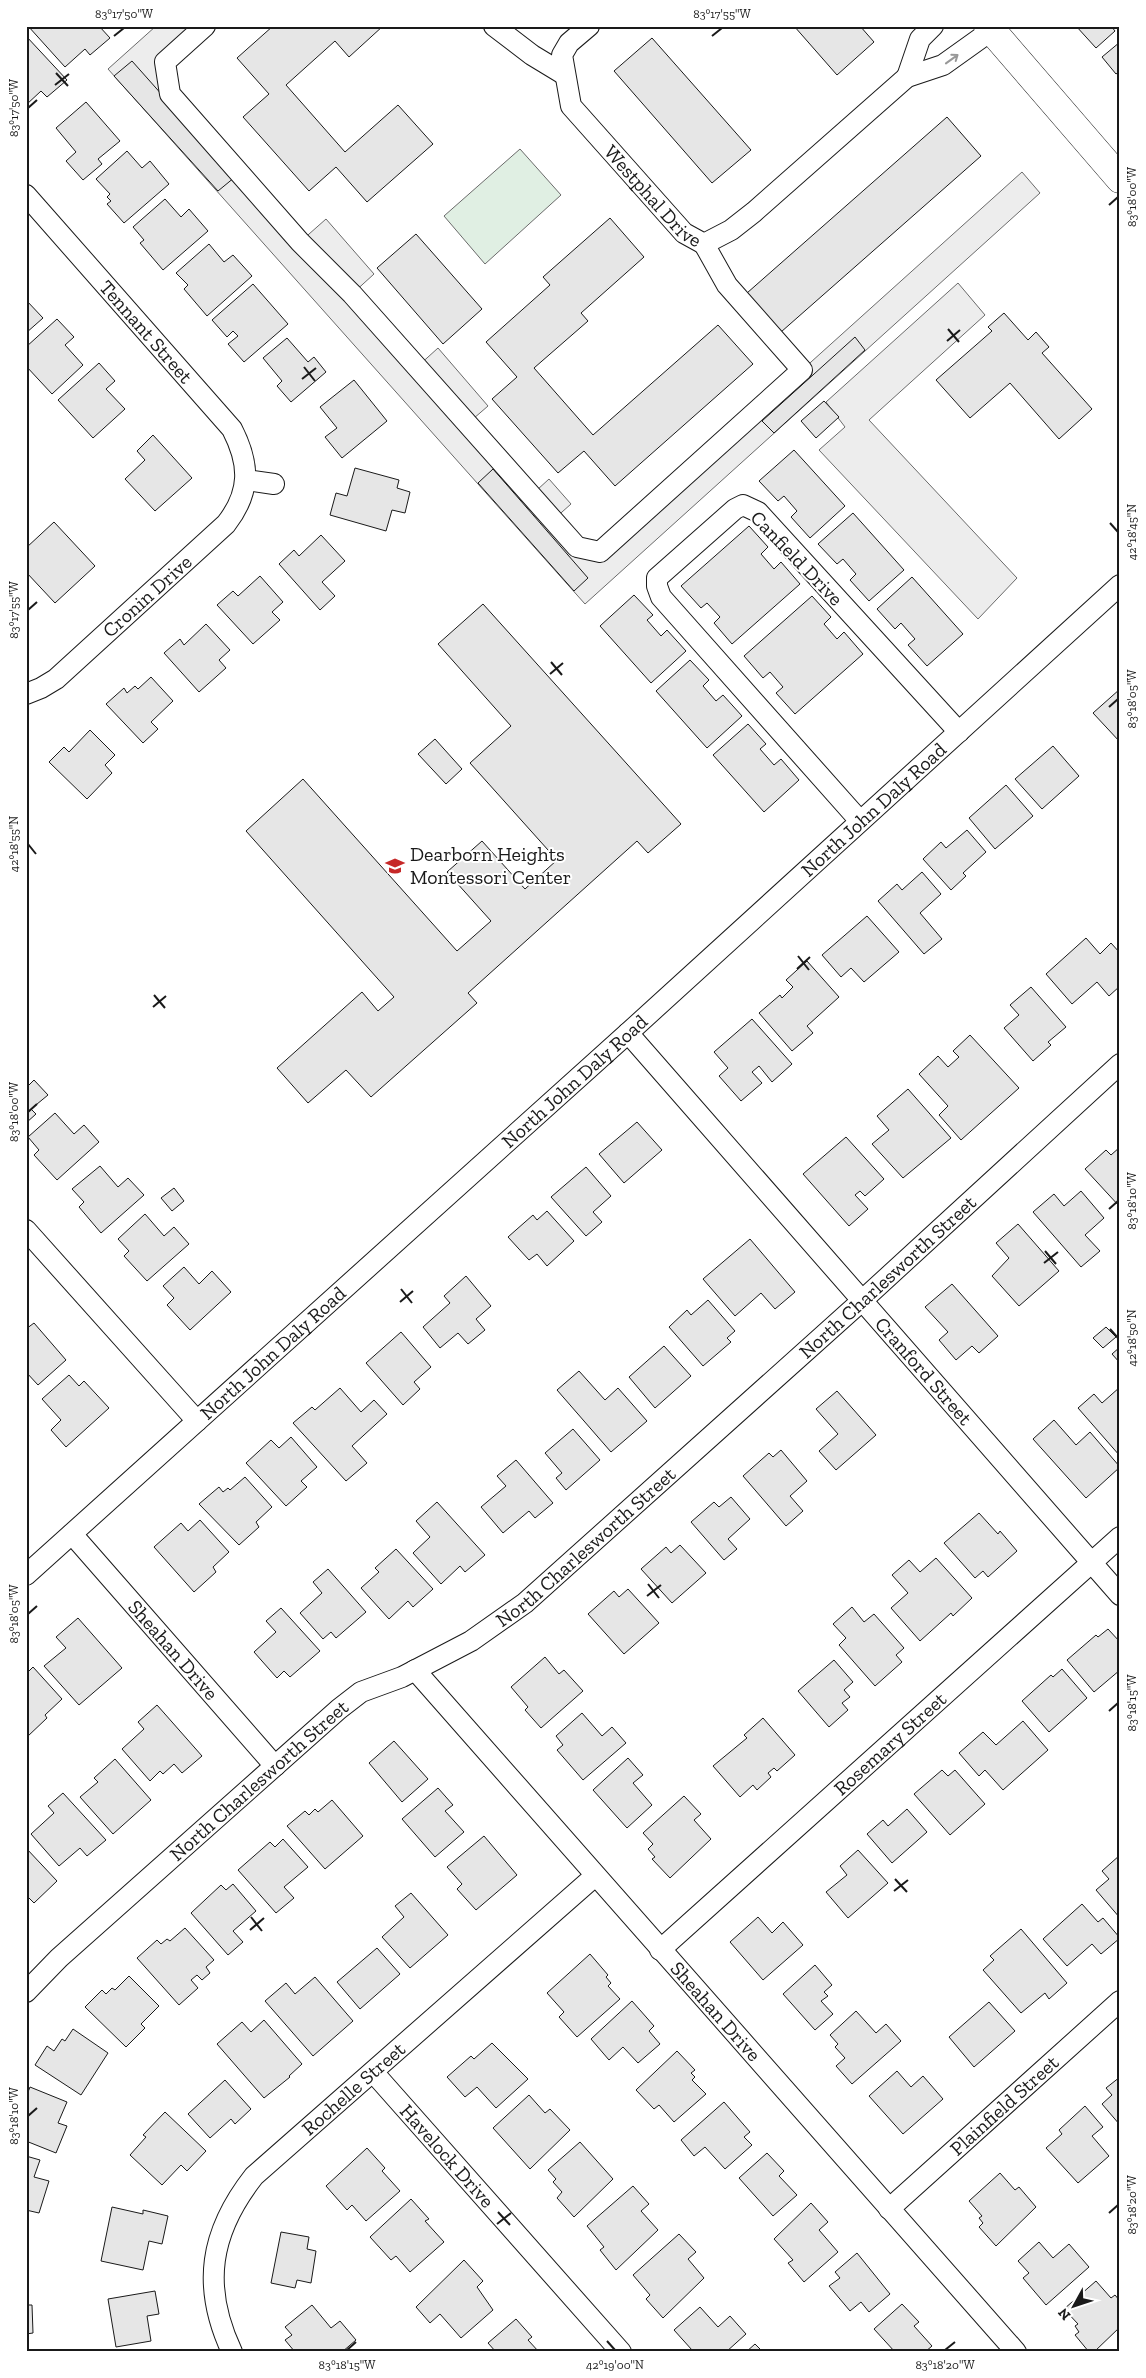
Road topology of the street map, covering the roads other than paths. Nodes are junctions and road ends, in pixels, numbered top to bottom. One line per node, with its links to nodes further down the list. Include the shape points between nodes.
1 (205, 26): 10 (street, via 165,62 170,94 576,548 600,552 802,370 727,284)
2 (494, 26): 6 (street)
3 (589, 26): 6 (street, Westphal Drive, via 569,43 562,55)
4 (933, 26): 7 (street, Westphal Drive, via 920,39)
5 (990, 28): 7 (street, Westphal Drive, one-way to 5, via 943,65); 8 (main road)
6 (565, 75): 10 (street, Westphal Drive, via 571,106 684,233)
7 (907, 77): 10 (street, Westphal Drive, via 754,212 731,230)
8 (1120, 178)
9 (26, 195): 11 (street, Tennant Street, via 232,429 242,449)
10 (704, 244)
11 (246, 480): 12 (street); 14 (street, Cronin Drive, via 240,502 226,524 56,679)
12 (274, 484)
13 (1120, 585): 15 (street, North John Daly Road)
14 (26, 694)
15 (959, 732): 16 (street, North John Daly Road); 16 (street, Canfield Drive, via 758,512 743,505 735,509 657,578 661,596)
16 (860, 821): 17 (street, North John Daly Road)
17 (628, 1033): 20 (street, Cranford Street); 21 (street, North John Daly Road)
18 (1120, 1064): 20 (street, North Charlesworth Street)
19 (26, 1230): 21 (street)
20 (863, 1300): 24 (street, Cranford Street); 27 (street, North Charlesworth Street, via 525,1603 471,1642)
21 (197, 1422): 22 (street, North John Daly Road)
22 (72, 1534): 25 (street, North John Daly Road); 28 (street, Sheahan Drive)
23 (1120, 1537): 24 (street, Rosemary Street)
24 (1092, 1562): 26 (street, Cranford Street); 30 (street, Rosemary Street)
25 (26, 1575)
26 (1120, 1595)
27 (416, 1670): 28 (street, North Charlesworth Street, via 362,1692); 29 (street, Sheahan Drive)
28 (275, 1766): 31 (street, North Charlesworth Street, via 59,1958)
29 (595, 1876): 30 (street, Sheahan Drive); 33 (street, Rochelle Street)
30 (660, 1950): 34 (street, Sheahan Drive)
31 (26, 1992)
32 (1120, 2001): 34 (street, Plainfield Street)
33 (373, 2072): 35 (street, Rochelle Street, via 254,2176 234,2203 219,2237 213,2264 218,2317); 36 (street, Havelock Drive)
34 (889, 2209): 37 (street, Sheahan Drive)
35 (232, 2352)
36 (621, 2352)
37 (1016, 2352)

